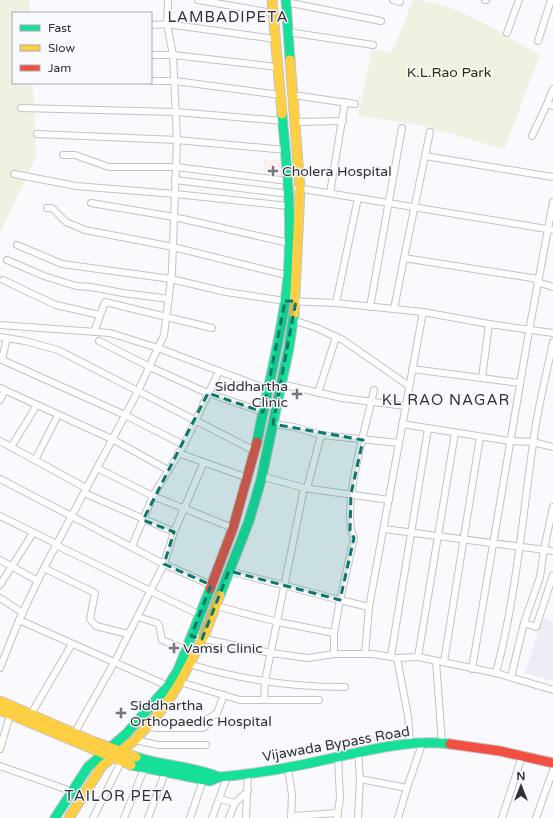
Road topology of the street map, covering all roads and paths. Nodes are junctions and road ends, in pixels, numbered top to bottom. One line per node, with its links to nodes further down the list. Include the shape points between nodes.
1 (168, 0): 11 (street)
2 (198, 0): 9 (street)
3 (272, 0): 9 (street)
4 (393, 0): 8 (street)
5 (519, 0): 14 (street)
6 (551, 0): 16 (street)
7 (286, 1): 10 (street); 13 (street)
8 (400, 2)
9 (273, 13): 15 (street)
10 (380, 20)
11 (167, 24): 12 (street); 15 (street); 19 (street)
12 (152, 25)
13 (288, 32): 17 (street); 25 (street)
14 (507, 33)
15 (275, 39): 20 (street)
16 (538, 41)
17 (373, 45)
18 (152, 54): 19 (street)
19 (173, 55): 20 (street); 22 (street)
20 (277, 67): 24 (street)
21 (152, 81): 22 (street)
22 (175, 81): 24 (street); 30 (street)
23 (553, 89): 28 (street)
24 (280, 95): 31 (street)
25 (293, 95): 26 (street); 33 (street)
26 (345, 102): 27 (street); 32 (street)
27 (355, 104)
28 (550, 105): 37 (street)
29 (21, 108): 30 (street)
30 (176, 112): 31 (street); 38 (street)
31 (284, 121): 39 (street)
32 (343, 121): 33 (street); 48 (street)
33 (295, 122): 47 (street)
34 (402, 128): 53 (street)
35 (430, 132): 41 (street)
36 (37, 134): 38 (street)
37 (532, 136)
38 (177, 140): 39 (street); 42 (street)
39 (286, 150): 46 (street)
40 (63, 155): 42 (street, via 75,155 109,167)
41 (425, 156): 44 (street); 55 (street)
42 (176, 167): 45 (street); 46 (street)
43 (14, 174): 49 (street, via 76,186)
44 (553, 178)
45 (175, 180): 46 (street); 49 (street)
46 (289, 187): 47 (street); 54 (street)
47 (300, 189): 48 (street); 71 (street)
48 (330, 193): 50 (street)
49 (175, 194): 54 (street); 57 (street)
50 (358, 198): 53 (street); 72 (street)
51 (553, 202): 58 (street)
52 (91, 203): 57 (street)
53 (388, 203): 55 (street); 73 (street)
54 (289, 206): 59 (street)
55 (414, 207): 58 (street); 62 (street)
56 (47, 208): 61 (street, via 52,208 66,222 85,230)
57 (174, 217): 59 (street); 61 (street)
58 (550, 229): 67 (street)
59 (289, 243): 64 (street)
60 (17, 245): 65 (street, via 62,264)
61 (173, 247): 64 (street); 65 (street)
62 (404, 258): 67 (street); 74 (street)
63 (7, 260): 69 (street, via 76,286)
64 (286, 275): 70 (street)
65 (171, 279): 69 (street); 70 (street, via 226,292)
66 (3, 280): 76 (street, via 56,305)
67 (538, 281): 68 (street); 82 (street)
68 (553, 287)
69 (169, 298): 77 (street)
70 (285, 301): 71 (street); 99 (street)
71 (296, 301): 72 (street); 78 (street)
72 (336, 303): 73 (street)
73 (370, 307): 74 (street)
74 (394, 309): 75 (street)
75 (423, 312): 79 (street); 92 (street)
76 (100, 315): 77 (street, via 105,302); 83 (street)
77 (166, 318): 81 (street); 89 (street, via 164,335)
78 (293, 320): 85 (street); 96 (street)
79 (489, 324): 82 (street); 94 (street)
80 (0, 325): 83 (street)
81 (212, 328)
82 (529, 331): 84 (street); 95 (street)
83 (94, 332): 89 (street, via 110,333)
84 (553, 333)
85 (336, 337): 97 (street); 103 (street)
86 (3, 338): 90 (street); 101 (street, via 58,350)
87 (99, 341): 91 (street)
88 (553, 342): 122 (street)
89 (158, 348): 91 (street); 93 (street)
90 (1, 359): 110 (street)
91 (150, 367): 101 (street); 102 (street)
92 (412, 369): 94 (street); 97 (street)
93 (219, 371): 99 (street); 102 (street)
94 (482, 378): 95 (street)
95 (520, 383): 121 (street)
96 (282, 384): 103 (street); 112 (street)
97 (409, 386): 107 (street)
98 (3, 389): 104 (street); 106 (street)
99 (269, 390): 108 (street)
100 (374, 390): 105 (street)
101 (138, 391): 110 (street); 111 (street)
102 (208, 393): 108 (street); 111 (street)
103 (318, 393): 105 (street)
104 (0, 400)
105 (372, 402): 107 (street); 119 (street)
106 (37, 405): 109 (street); 125 (street)
107 (405, 406): 113 (street)
108 (263, 412): 127 (street)
109 (58, 415): 118 (street); 129 (street)
110 (125, 415): 118 (street); 124 (street)
111 (195, 420): 124 (street); 127 (street)
112 (273, 424): 116 (street); 133 (street)
113 (402, 424): 114 (street); 123 (street)
114 (428, 429): 115 (street); 149 (street)
115 (455, 433): 117 (street); 151 (street)
116 (321, 435): 119 (street); 136 (street)
117 (480, 437): 121 (street); 152 (street)
118 (112, 439): 131 (street); 132 (street)
119 (363, 440): 123 (street); 138 (street)
120 (0, 441): 125 (street)
121 (510, 442): 122 (street); 153 (street)
122 (533, 442): 126 (street); 156 (street)
123 (399, 443): 140 (street)
124 (184, 445): 128 (street)
125 (11, 447): 129 (street)
126 (553, 447)
127 (255, 452): 134 (street)
128 (178, 453): 130 (street); 132 (street)
129 (36, 460): 137 (street)
130 (204, 462): 134 (street); 142 (street)
131 (97, 468): 137 (street); 139 (street)
132 (168, 470): 139 (street)
133 (262, 476): 136 (street); 163 (street, via 249,521)
134 (248, 478): 146 (street)
135 (0, 479): 144 (street)
136 (306, 488): 138 (street); 168 (street)
137 (85, 490): 144 (street); 145 (street)
138 (351, 494): 140 (street); 171 (street, via 350,530 354,538)
139 (153, 496): 142 (street); 145 (street)
140 (389, 500): 147 (street)
141 (553, 507): 157 (street)
142 (184, 509): 146 (street); 148 (street)
143 (0, 516): 150 (street)
144 (71, 516): 154 (street); 155 (street)
145 (143, 520): 148 (street); 155 (street)
146 (233, 528): 167 (street)
147 (384, 529): 149 (street); 173 (street)
148 (174, 532): 160 (street)
149 (410, 532): 151 (street); 189 (street)
150 (33, 533): 154 (street); 161 (street)
151 (436, 536): 152 (street); 190 (street)
152 (465, 540): 153 (street); 193 (street)
153 (493, 544): 156 (street); 196 (street)
154 (56, 545): 162 (street); 169 (street)
155 (132, 546): 160 (street)
156 (521, 546): 157 (street); 197 (street, via 504,644)
157 (544, 549): 158 (street); 179 (street, via 540,577)
158 (553, 551)
159 (0, 560): 161 (street)
160 (164, 564): 167 (street); 169 (street)
161 (12, 567): 165 (street); 166 (street)
162 (44, 568): 165 (street); 181 (street, via 95,593 90,619 96,626)
163 (229, 571): 168 (street); 172 (street)
164 (553, 575): 179 (street, via 536,627)
165 (38, 581): 174 (street)
166 (0, 585)
167 (211, 585): 175 (street)
168 (286, 586): 171 (street); 178 (street)
169 (150, 592): 175 (street); 176 (street)
170 (0, 598): 174 (street)
171 (340, 600): 173 (street); 180 (street)
172 (216, 606): 178 (street); 183 (street)
173 (369, 607): 188 (street)
174 (23, 613): 177 (street)
175 (200, 615): 182 (street)
176 (138, 617): 181 (street); 185 (street, via 157,623 162,640)
177 (19, 620): 184 (street); 195 (street)
178 (278, 622): 180 (street); 186 (street)
179 (524, 623): 198 (street)
180 (334, 633): 187 (street)
181 (128, 634): 191 (street)
182 (191, 636): 183 (street); 185 (street)
183 (202, 639): 186 (street); 194 (street)
184 (72, 644): 191 (street); 209 (street)
185 (186, 650): 201 (street)
186 (271, 653): 187 (street, via 308,658); 199 (street)
187 (334, 654): 188 (street)
188 (365, 654): 189 (street)
189 (394, 657): 190 (street); 214 (street, via 408,716)
190 (418, 657): 192 (street)
191 (115, 661): 201 (street); 212 (street)
192 (436, 661): 193 (street); 215 (street)
193 (444, 662): 196 (street)
194 (189, 664): 199 (street, via 222,674); 200 (street)
195 (0, 668)
196 (472, 669): 197 (street)
197 (496, 673): 198 (street)
198 (511, 677): 203 (street)
199 (265, 681): 202 (street, via 303,687); 205 (street)
200 (180, 682): 204 (street); 211 (street)
201 (168, 686): 218 (street, via 126,734)
202 (345, 687)
203 (553, 690)
204 (224, 694): 205 (street, via 240,700); 211 (street, via 217,713 208,719 205,727)
205 (264, 700): 206 (street)
206 (319, 700)
207 (0, 701): 209 (street, Vijawada Bypass Road)
208 (0, 710): 210 (street, Vijawada Bypass Road)
209 (31, 714): 212 (street, Vijawada Bypass Road)
210 (10, 715): 219 (street); 222 (street, Vijawada Bypass Road)
211 (147, 726): 213 (street)
212 (74, 734): 218 (street, Vijawada Bypass Road)
213 (135, 740): 217 (street, via 158,745); 220 (street)
214 (410, 743): 216 (street, Vijawada Bypass Road); 221 (street, Vijawada Bypass Road)
215 (442, 743): 216 (street, Vijawada Bypass Road); 223 (street, Vijawada Bypass Road, via 469,745)
216 (422, 744): 237 (street)
217 (206, 745)
218 (110, 747): 220 (street, Vijawada Bypass Road); 222 (street)
219 (0, 749)
220 (119, 751): 225 (street); 234 (street, Vijawada Bypass Road, via 154,763)
221 (358, 752): 224 (street, Vijawada Bypass Road); 235 (street)
222 (102, 753): 225 (street, Vijawada Bypass Road); 239 (street, via 88,767)
223 (522, 756): 227 (street, Vijawada Bypass Road); 255 (street)
224 (338, 757): 229 (street, Vijawada Bypass Road); 242 (street)
225 (112, 758): 226 (street, Vijawada Bypass Road); 245 (street, via 98,771)
226 (121, 762): 230 (street, Vijawada Bypass Road); 246 (street)
227 (553, 763)
228 (0, 766): 239 (street)
229 (288, 768): 233 (street, Vijawada Bypass Road); 243 (street)
230 (144, 769): 232 (street, Vijawada Bypass Road); 247 (street)
231 (553, 770): 256 (street)
232 (165, 773): 236 (street, Vijawada Bypass Road); 248 (street)
233 (248, 774): 234 (street, Vijawada Bypass Road); 238 (street)
234 (223, 777): 236 (street, Vijawada Bypass Road, via 210,781); 240 (street)
235 (360, 779): 237 (street); 253 (street)
236 (203, 780): 249 (street)
237 (407, 788): 254 (street)
238 (248, 791): 241 (street); 252 (street)
239 (71, 792): 244 (street)
240 (220, 799): 241 (street); 250 (street)
241 (236, 803): 251 (street)
242 (338, 815): 243 (street)
243 (292, 817)
244 (55, 818)
245 (69, 818)
246 (93, 818)
247 (124, 818)
248 (148, 818)
249 (191, 818)
250 (212, 818)
251 (229, 818)
252 (246, 818)
253 (358, 818)
254 (398, 818)
255 (503, 818)
256 (536, 818)

